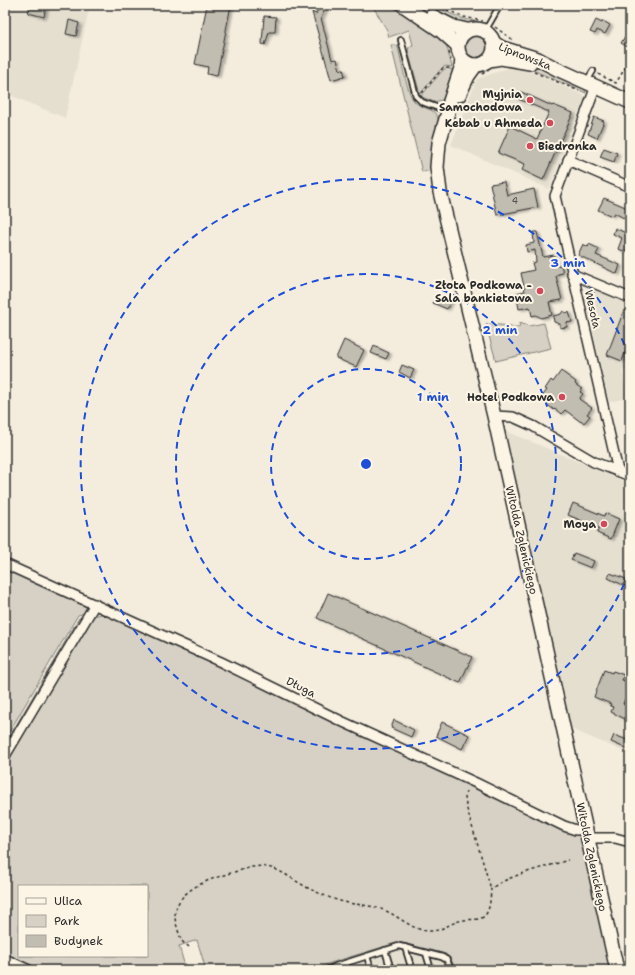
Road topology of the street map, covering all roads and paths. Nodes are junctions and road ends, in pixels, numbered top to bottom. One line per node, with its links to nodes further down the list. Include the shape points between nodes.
1 (403, 5): 10 (main road, via 448,35)
2 (409, 5): 6 (main road, via 454,27)
3 (436, 5): 5 (path)
4 (500, 5): 5 (lane)
5 (487, 27): 6 (main road); 7 (path); 9 (main road)
6 (467, 30): 10 (main road)
7 (510, 38)
8 (401, 40): 19 (lane, via 416,96 422,102)
9 (494, 43): 12 (main road); 15 (main road, Lipnowska, via 538,59)
10 (457, 45): 11 (main road)
11 (462, 59): 14 (main road); 19 (main road, Witolda Zglenickiego)
12 (489, 60): 14 (main road); 15 (main road, Lipnowska, via 505,59)
13 (630, 60): 17 (path, via 616,83)
14 (476, 65): 19 (main road, Witolda Zglenickiego)
15 (557, 70): 17 (main road, Lipnowska)
16 (534, 72): 17 (path)
17 (592, 84): 18 (main road, Lipnowska); 20 (street, Wesoła)
18 (630, 102)
19 (448, 112): 24 (main road, Witolda Zglenickiego, via 439,143 439,185)
20 (568, 160): 21 (street); 22 (street, Wesoła, via 555,196)
21 (630, 188)
22 (572, 274): 23 (street); 25 (street, Wesoła)
23 (630, 298)
24 (494, 416): 25 (street, via 513,417 526,422 594,462); 31 (main road, Witolda Zglenickiego)
25 (618, 471): 26 (street)
26 (630, 476)
27 (5, 564): 28 (street, Długa)
28 (95, 604): 29 (street); 31 (street, Długa, via 564,826)
29 (5, 756)
30 (466, 791): 34 (path, via 466,806)
31 (587, 834): 32 (street, Długa); 50 (main road, Witolda Zglenickiego)
32 (630, 842)
33 (568, 860): 34 (path, via 512,878)
34 (492, 889): 35 (path, via 485,916 480,919 460,920 444,928 428,931 416,928 381,909 329,897 272,868 252,867 204,882 190,890 179,901 175,913 176,922 182,942)
35 (189, 947)
36 (404, 947): 37 (lane); 38 (lane); 47 (lane)
37 (385, 950): 39 (lane); 46 (lane)
38 (426, 953): 48 (lane); 49 (lane, via 447,960)
39 (367, 956): 41 (lane); 45 (lane)
40 (5, 959): 42 (street)
41 (346, 963): 43 (lane); 44 (lane)
42 (29, 970)
43 (327, 970)
44 (348, 970)
45 (371, 970)
46 (391, 970)
47 (412, 970)
48 (431, 970)
49 (451, 970)
50 (617, 970)

